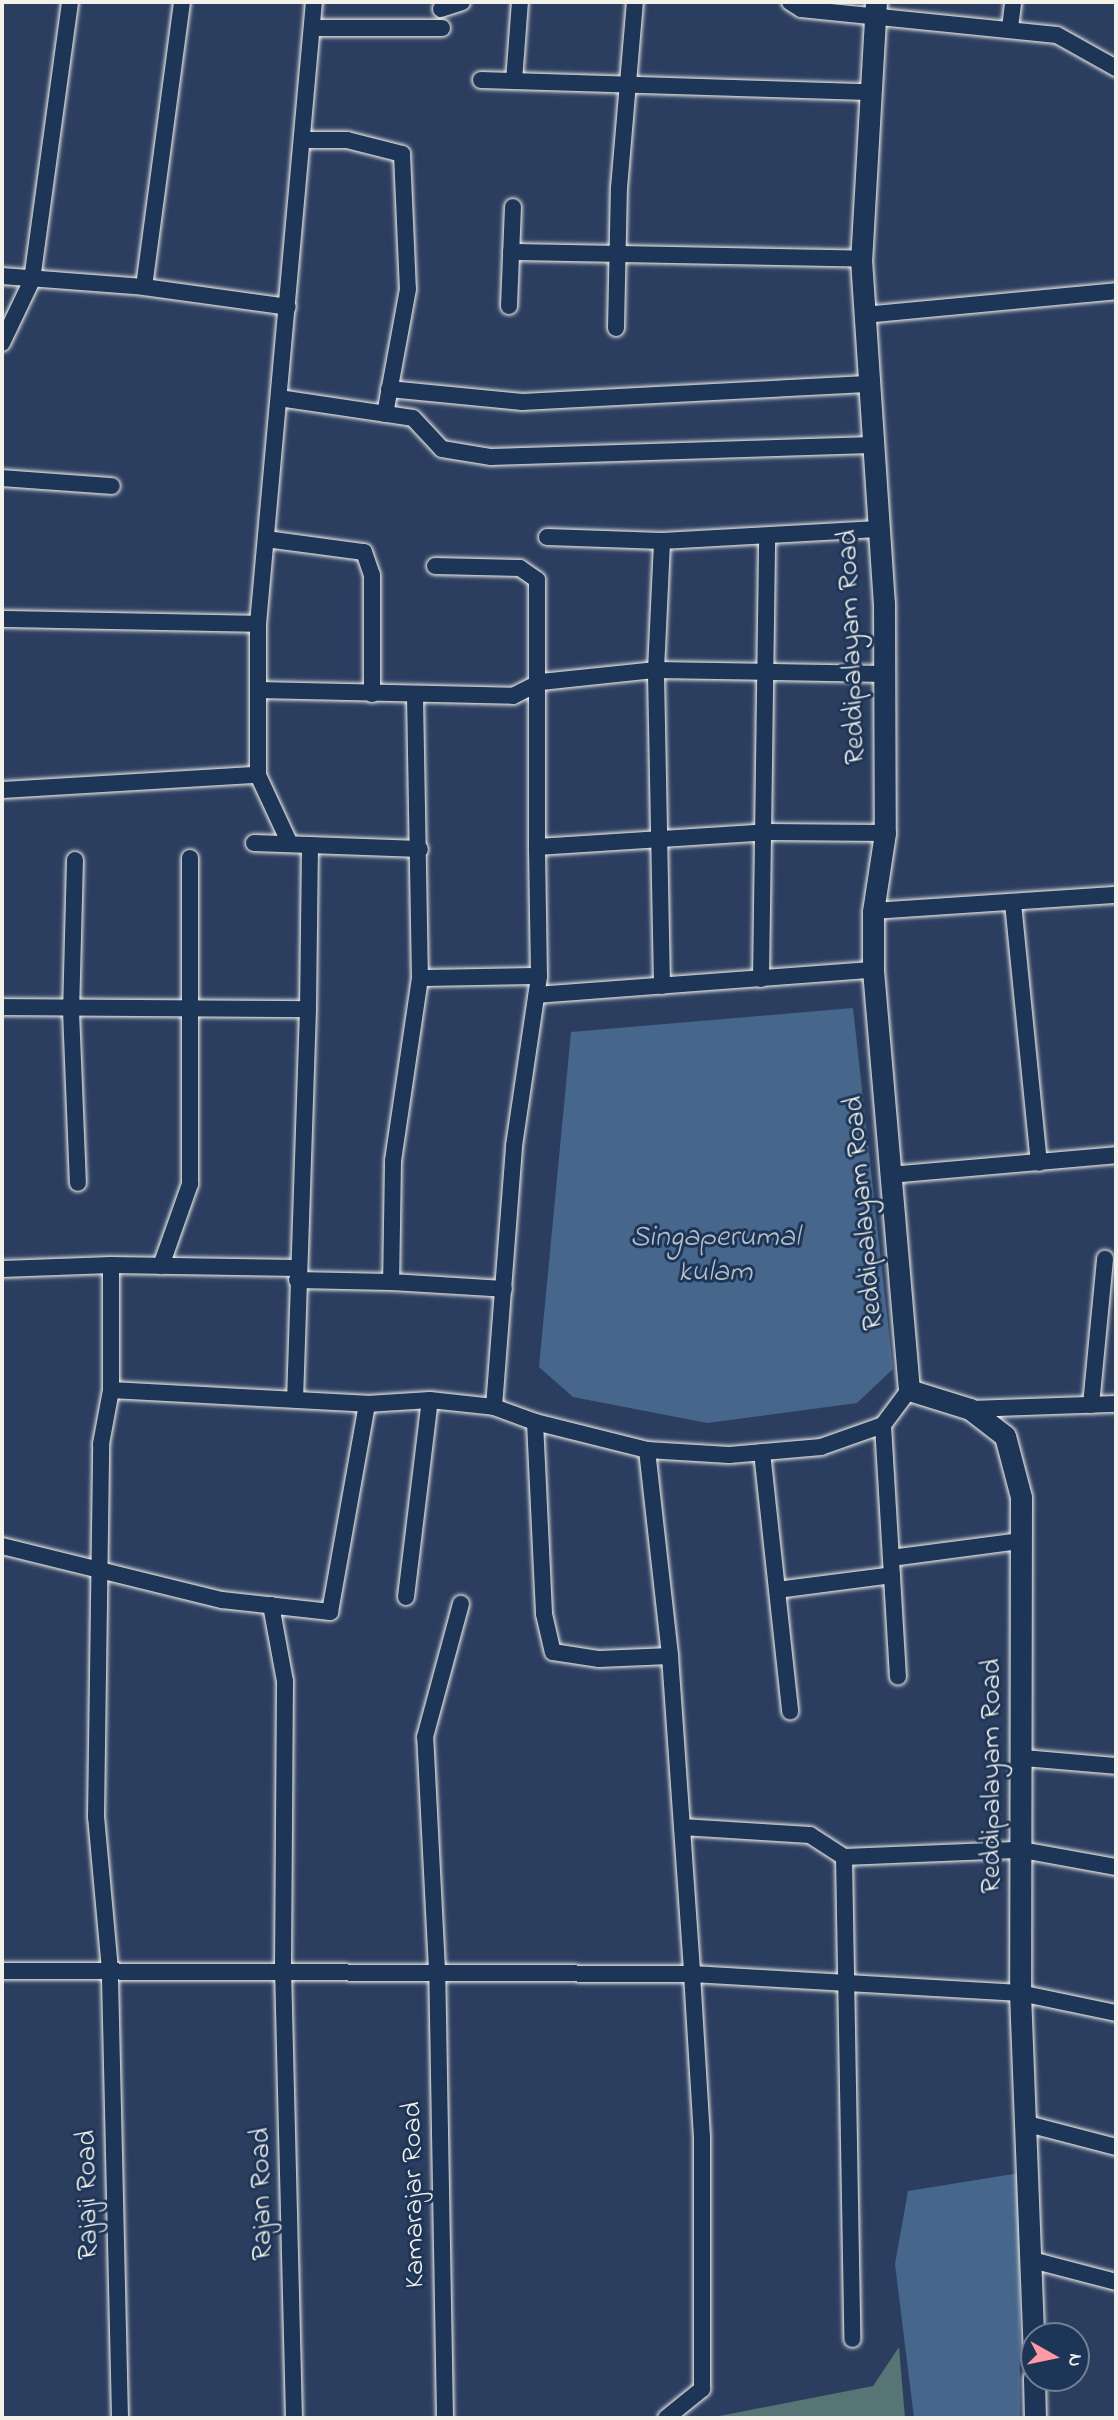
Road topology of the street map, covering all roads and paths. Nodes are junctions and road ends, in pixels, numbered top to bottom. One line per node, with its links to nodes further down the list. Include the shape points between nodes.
1 (70, 2): 25 (street)
2 (182, 2): 26 (street)
3 (314, 2): 11 (street)
4 (462, 2): 9 (street)
5 (520, 2): 16 (street)
6 (635, 2): 17 (street)
7 (790, 2): 10 (street, via 801,9)
8 (1013, 2): 13 (street)
9 (442, 9)
10 (874, 9): 13 (street); 18 (main road, Reddipalayam Road)
11 (312, 28): 12 (street); 19 (street)
12 (442, 28)
13 (1010, 28): 14 (street, via 1057,35)
14 (1116, 68)
15 (481, 80): 16 (street)
16 (514, 81): 17 (street)
17 (633, 85): 18 (street); 22 (street, via 619,188)
18 (867, 92): 23 (main road, Reddipalayam Road)
19 (302, 140): 29 (street); 34 (street, via 347,140 402,154 408,289)
20 (513, 207): 21 (street)
21 (511, 252): 22 (street); 28 (street)
22 (619, 255): 23 (street); 31 (street)
23 (861, 259): 30 (main road, Reddipalayam Road)
24 (2, 276): 25 (street)
25 (32, 280): 26 (street); 32 (street)
26 (144, 286): 29 (street)
27 (1116, 291): 30 (street)
28 (509, 306)
29 (288, 307): 35 (street)
30 (864, 315): 33 (main road, Reddipalayam Road)
31 (616, 328)
32 (2, 343)
33 (867, 384): 34 (street, via 522,402); 37 (main road, Reddipalayam Road)
34 (389, 389): 36 (street)
35 (279, 398): 36 (street); 43 (street)
36 (385, 414): 37 (street, via 422,422 442,449 491,457)
37 (872, 445): 40 (main road, Reddipalayam Road)
38 (2, 478): 39 (street)
39 (113, 486)
40 (878, 529): 41 (street); 50 (main road, Reddipalayam Road)
41 (767, 536): 44 (street); 49 (street)
42 (547, 537): 44 (street)
43 (266, 539): 47 (street); 53 (street, via 364,552 372,575)
44 (662, 541): 48 (street)
45 (435, 566): 51 (street, via 534,574)
46 (2, 619): 47 (street)
47 (258, 624): 52 (street)
48 (656, 670): 49 (street); 51 (street); 59 (street)
49 (769, 672): 50 (street); 57 (street)
50 (885, 674): 58 (main road, Reddipalayam Road)
51 (541, 682): 54 (street, via 513,696); 63 (street)
52 (258, 690): 53 (street); 55 (street)
53 (372, 694): 54 (street)
54 (415, 695): 64 (street)
55 (258, 775): 56 (street); 61 (street)
56 (2, 790)
57 (767, 832): 58 (street); 59 (street); 73 (street)
58 (885, 833): 69 (main road, Reddipalayam Road)
59 (661, 842): 63 (street); 74 (street)
60 (254, 843): 61 (street)
61 (290, 844): 62 (street)
62 (310, 845): 64 (street); 77 (street)
63 (537, 847): 71 (street)
64 (420, 849): 72 (street)
65 (190, 858): 79 (street)
66 (75, 860): 78 (street)
67 (1116, 895): 68 (street)
68 (1013, 903): 69 (street); 81 (street)
69 (873, 911): 70 (main road, Reddipalayam Road)
70 (873, 970): 73 (street); 82 (main road, Reddipalayam Road)
71 (540, 976): 72 (street); 75 (street)
72 (420, 978): 89 (street, via 393,1161)
73 (761, 978): 74 (street)
74 (662, 986): 75 (street)
75 (537, 995): 90 (street, via 514,1146)
76 (2, 1007): 78 (street)
77 (308, 1009): 79 (street); 88 (street)
78 (71, 1011): 79 (street); 83 (street)
79 (194, 1011): 86 (street, via 190,1184)
80 (1116, 1155): 81 (street)
81 (1039, 1163): 82 (street)
82 (889, 1175): 92 (main road, Reddipalayam Road)
83 (78, 1183)
84 (1105, 1259): 97 (street)
85 (111, 1265): 86 (street); 87 (street); 91 (street, Rajaji Road)
86 (161, 1266): 88 (street)
87 (2, 1269)
88 (298, 1274): 89 (street); 93 (street)
89 (391, 1282): 90 (street)
90 (504, 1289): 98 (street)
91 (111, 1390): 93 (street); 107 (street, Rajaji Road, via 100,1444)
92 (909, 1390): 99 (main road, Reddipalayam Road); 101 (street)
93 (295, 1397): 95 (street)
94 (430, 1400): 95 (street); 98 (street); 109 (street)
95 (367, 1404): 111 (street, via 330,1612)
96 (1116, 1404): 97 (street)
97 (1091, 1405): 99 (street)
98 (494, 1407): 100 (street)
99 (970, 1409): 104 (main road, Reddipalayam Road, via 1005,1436 1021,1497)
100 (535, 1423): 102 (street); 112 (street, via 544,1614 553,1652 599,1659)
101 (883, 1425): 103 (street, via 821,1447); 106 (street)
102 (648, 1450): 103 (street); 112 (street)
103 (762, 1452): 108 (street)
104 (1021, 1541): 106 (street); 115 (main road, Reddipalayam Road)
105 (2, 1546): 107 (street)
106 (891, 1567): 108 (street); 113 (street)
107 (99, 1572): 111 (street); 122 (street, Rajaji Road, via 96,1816)
108 (777, 1590): 114 (street)
109 (406, 1597)
110 (461, 1604): 123 (street, Kamarajar Road, via 425,1737)
111 (271, 1605): 121 (street, Rajan Road, via 285,1681)
112 (670, 1656): 117 (street)
113 (898, 1677)
114 (790, 1711)
115 (1023, 1758): 116 (street); 118 (main road, Reddipalayam Road)
116 (1116, 1766)
117 (682, 1827): 119 (street, via 810,1835); 125 (street)
118 (1022, 1850): 119 (street); 120 (street); 127 (main road, Reddipalayam Road)
119 (844, 1857): 126 (street)
120 (1116, 1867)
121 (283, 1968): 122 (street); 123 (street); 137 (street, Rajan Road)
122 (110, 1970): 124 (street); 136 (street, Rajaji Road)
123 (437, 1970): 125 (street); 138 (street, Kamarajar Road)
124 (2, 1971)
125 (692, 1974): 126 (street); 139 (street, via 702,2137 702,2389)
126 (846, 1983): 127 (street); 134 (street)
127 (1020, 1993): 128 (street); 129 (main road, Reddipalayam Road)
128 (1116, 2013)
129 (1024, 2123): 130 (street); 131 (main road, Reddipalayam Road)
130 (1116, 2147)
131 (1032, 2260): 132 (street); 133 (main road, Reddipalayam Road)
132 (1116, 2282)
133 (1033, 2322)
134 (852, 2339)
135 (1034, 2392): 140 (main road)
136 (120, 2418)
137 (294, 2418)
138 (445, 2418)
139 (666, 2418)
140 (1035, 2418)

